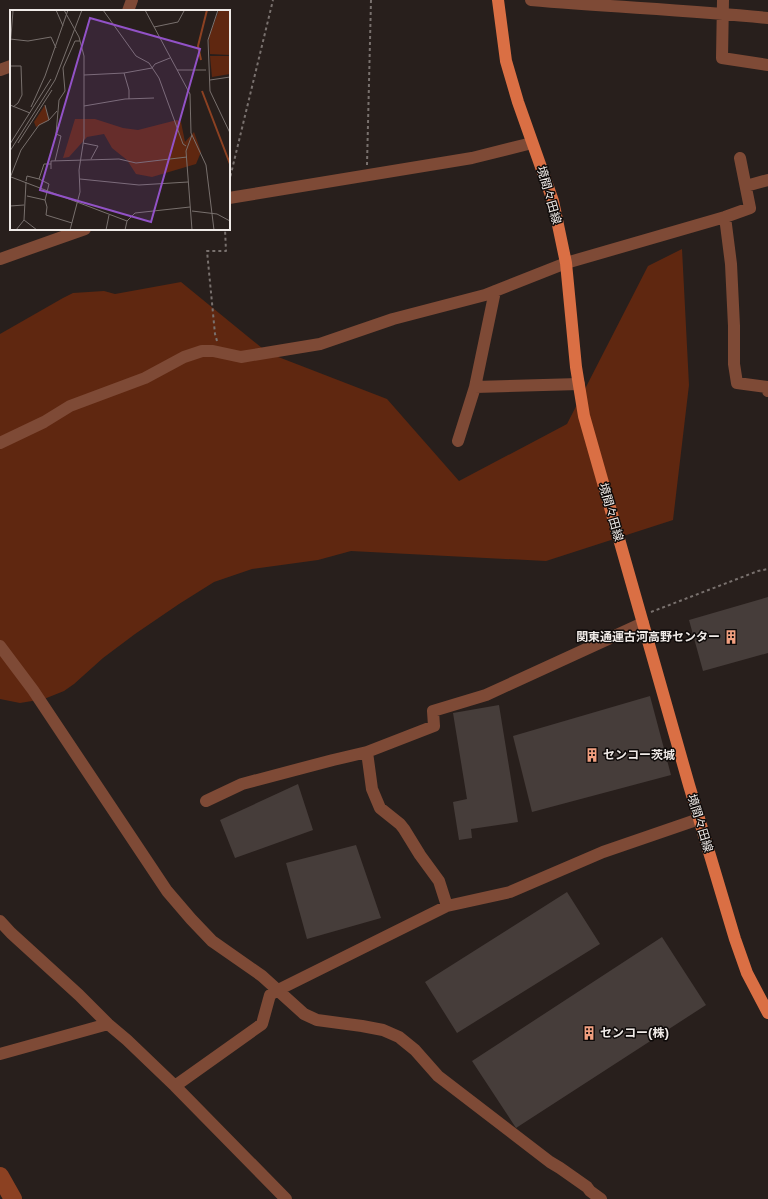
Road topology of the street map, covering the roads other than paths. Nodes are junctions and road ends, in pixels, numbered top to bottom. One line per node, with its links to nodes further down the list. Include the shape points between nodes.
1 (132, 0): 5 (street)
2 (498, 0): 11 (main road, 境間々田線, via 506,61)
3 (530, 0): 6 (street)
4 (723, 0): 6 (street)
5 (128, 10)
6 (723, 14): 7 (street); 8 (street, via 722,58)
7 (768, 18)
8 (768, 65)
9 (10, 66): 10 (street)
10 (0, 70)
11 (532, 143): 15 (street, via 472,158); 19 (main road, 境間々田線, via 553,201)
12 (740, 158): 14 (street)
13 (768, 180): 14 (street)
14 (746, 186): 16 (street, via 750,208)
15 (230, 198)
16 (725, 217): 19 (street); 23 (street, via 731,264 734,364 737,383 767,387)
17 (82, 230): 18 (street)
18 (0, 259)
19 (566, 263): 20 (street); 21 (main road, 境間々田線)
20 (495, 291): 22 (street); 25 (street, via 393,319 320,344 241,357 202,351 184,357 144,378 70,406)
21 (579, 384): 22 (street); 26 (main road, 境間々田線, via 584,416)
22 (475, 387): 24 (street)
23 (768, 391)
24 (458, 441)
25 (0, 443)
26 (642, 619): 28 (street, via 486,695 433,711 434,726); 30 (main road, 境間々田線)
27 (0, 646): 33 (street, via 33,690 167,891 212,942)
28 (367, 752): 29 (street, via 242,784); 31 (street, via 372,789 380,808 404,829 439,881)
29 (206, 801)
30 (699, 819): 31 (street, via 603,852 510,892); 34 (main road, 境間々田線, via 747,973)
31 (447, 906): 33 (street)
32 (0, 921): 35 (street)
33 (278, 990): 37 (street, via 270,996 262,1024); 39 (street, via 304,1014 317,1020 383,1030 399,1037 415,1050 438,1076)
34 (768, 1013)
35 (108, 1024): 36 (street); 37 (street)
36 (0, 1054)
37 (175, 1086): 38 (street)
38 (286, 1199)
39 (600, 1199)

